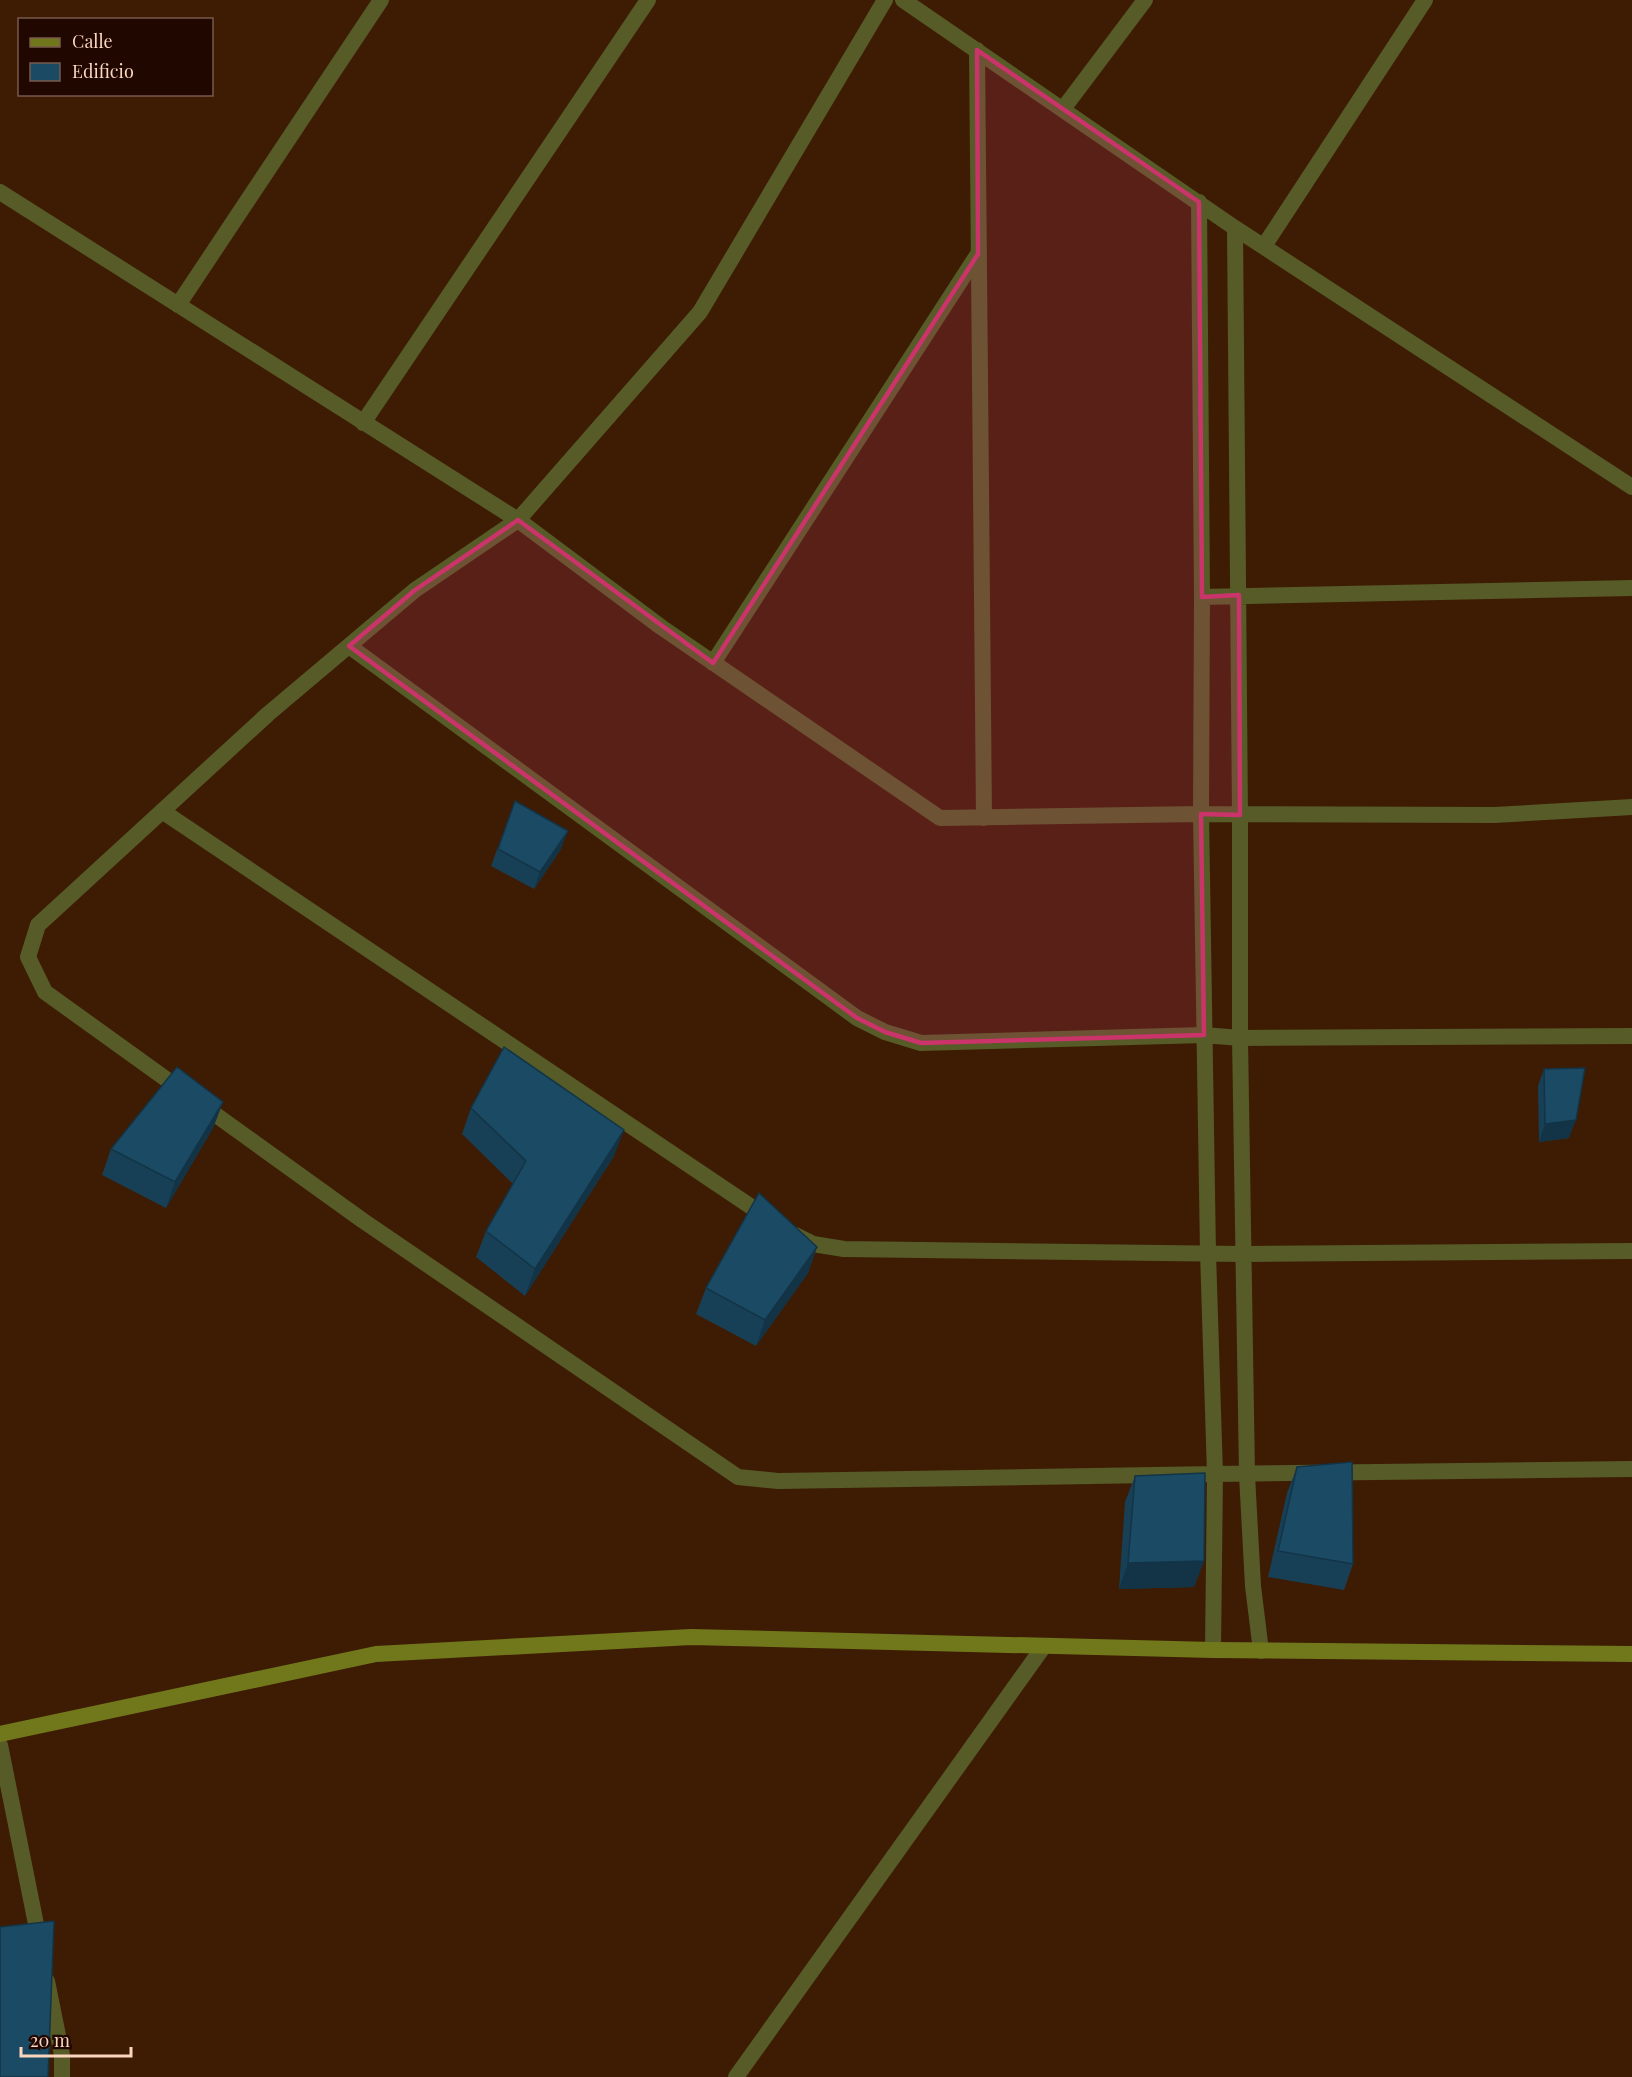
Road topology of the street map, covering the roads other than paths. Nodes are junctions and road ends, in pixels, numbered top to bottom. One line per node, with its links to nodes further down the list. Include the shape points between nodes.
1 (381, 0): 14 (street)
2 (648, 0): 15 (street)
3 (885, 0): 17 (street, via 700,312)
4 (903, 0): 7 (street)
5 (1145, 0): 8 (street)
6 (1425, 0): 12 (street)
7 (977, 50): 8 (street); 13 (street)
8 (1063, 109): 10 (street)
9 (0, 192): 14 (street)
10 (1200, 202): 11 (street); 20 (street)
11 (1235, 228): 12 (street); 19 (street)
12 (1264, 246): 16 (street)
13 (978, 254): 22 (street); 27 (street)
14 (178, 305): 15 (street)
15 (363, 423): 17 (street)
16 (1632, 487)
17 (518, 520): 21 (street, via 415,590); 22 (street)
18 (1632, 588): 19 (street)
19 (1239, 595): 20 (street); 26 (street)
20 (1202, 597): 25 (street)
21 (349, 646): 24 (street); 28 (street, via 857,1018 885,1032 921,1043)
22 (713, 663): 27 (street, via 940,818)
23 (1632, 807): 26 (street, via 1494,815)
24 (162, 811): 32 (street, via 788,1231 813,1244 843,1249); 35 (street, via 38,925 27,957 45,992 362,1220 738,1477 778,1481)
25 (1201, 814): 26 (street); 27 (street); 28 (street)
26 (1240, 815): 30 (street)
27 (984, 818)
28 (1204, 1035): 30 (street); 32 (street)
29 (1632, 1036): 30 (street)
30 (1240, 1038): 33 (street)
31 (1632, 1251): 33 (street)
32 (1208, 1253): 33 (street); 35 (street)
33 (1243, 1254): 36 (street)
34 (1632, 1469): 36 (street)
35 (1215, 1474): 36 (street); 38 (street)
36 (1247, 1475): 39 (street)
37 (1044, 1646): 38 (main road); 41 (main road, via 691,1637 376,1654); 44 (street)
38 (1213, 1650): 39 (main road)
39 (1261, 1651): 40 (main road)
40 (1632, 1654)
41 (0, 1734)
42 (0, 1745): 43 (street, via 62,2055)
43 (62, 2077)
44 (736, 2077)

